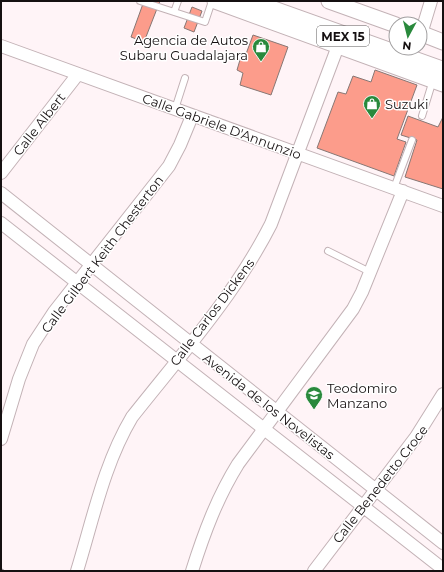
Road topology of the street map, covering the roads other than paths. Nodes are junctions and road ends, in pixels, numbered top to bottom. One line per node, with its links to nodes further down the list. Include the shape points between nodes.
1 (140, 1): 8 (lane)
2 (178, 1): 8 (lane)
3 (214, 1): 8 (lane, via 205,22); 15 (street)
4 (244, 1): 20 (highway, MEX 15)
5 (285, 1): 11 (highway, MEX 15)
6 (329, 1): 10 (street)
7 (431, 1): 9 (street)
8 (174, 12)
9 (426, 16)
10 (388, 22)
11 (388, 38)
12 (428, 40): 13 (street)
13 (443, 42)
14 (1, 46): 18 (street, Calle Gabriele D'Annunzio)
15 (338, 46): 20 (street); 25 (street, Calle Carlos Dickens)
16 (428, 46): 17 (highway)
17 (443, 58)
18 (78, 74): 21 (street, Calle Gabriele D'Annunzio); 26 (street, Calle Albert)
19 (185, 78): 21 (lane)
20 (441, 80): 23 (lane)
21 (175, 109): 22 (street, Calle Gabriele D'Annunzio)
22 (192, 116): 25 (street, Calle Gabriele D'Annunzio); 32 (street, Calle Gilbert Keith Chesterton, via 168,166)
23 (422, 116)
24 (412, 140): 27 (lane)
25 (298, 153): 27 (street, Calle Gabriele D'Annunzio); 35 (street, Calle Carlos Dickens, via 271,224 257,251 239,280)
26 (1, 173)
27 (398, 190): 29 (street, Calle Gabriele D'Annunzio); 33 (street)
28 (1, 193): 32 (street, Avenida de los Novelistas)
29 (443, 206)
30 (1, 223): 34 (street, Avenida de los Novelistas)
31 (328, 251): 33 (lane)
32 (91, 266): 34 (street, Calle Gilbert Keith Chesterton); 35 (street, Avenida de los Novelistas)
33 (370, 272): 38 (street, via 344,323)
34 (77, 283): 36 (street, Avenida de los Novelistas); 40 (street, Calle Gilbert Keith Chesterton, via 33,344 19,379)
35 (190, 344): 36 (street, Calle Carlos Dickens); 38 (street, Avenida de los Novelistas)
36 (176, 361): 39 (street, Avenida de los Novelistas); 45 (street, Calle Carlos Dickens, via 120,436)
37 (443, 397): 41 (street, Calle Benedetto Croce)
38 (276, 412): 39 (street); 41 (street, Avenida de los Novelistas)
39 (263, 429): 42 (street, Avenida de los Novelistas); 46 (street, via 238,464 218,499 204,531)
40 (1, 439)
41 (376, 490): 42 (street, Calle Benedetto Croce); 43 (street, Avenida de los Novelistas)
42 (362, 506): 44 (street, Avenida de los Novelistas); 47 (street, Calle Benedetto Croce)
43 (443, 543)
44 (443, 569)
45 (77, 571)
46 (192, 571)
47 (314, 571)

